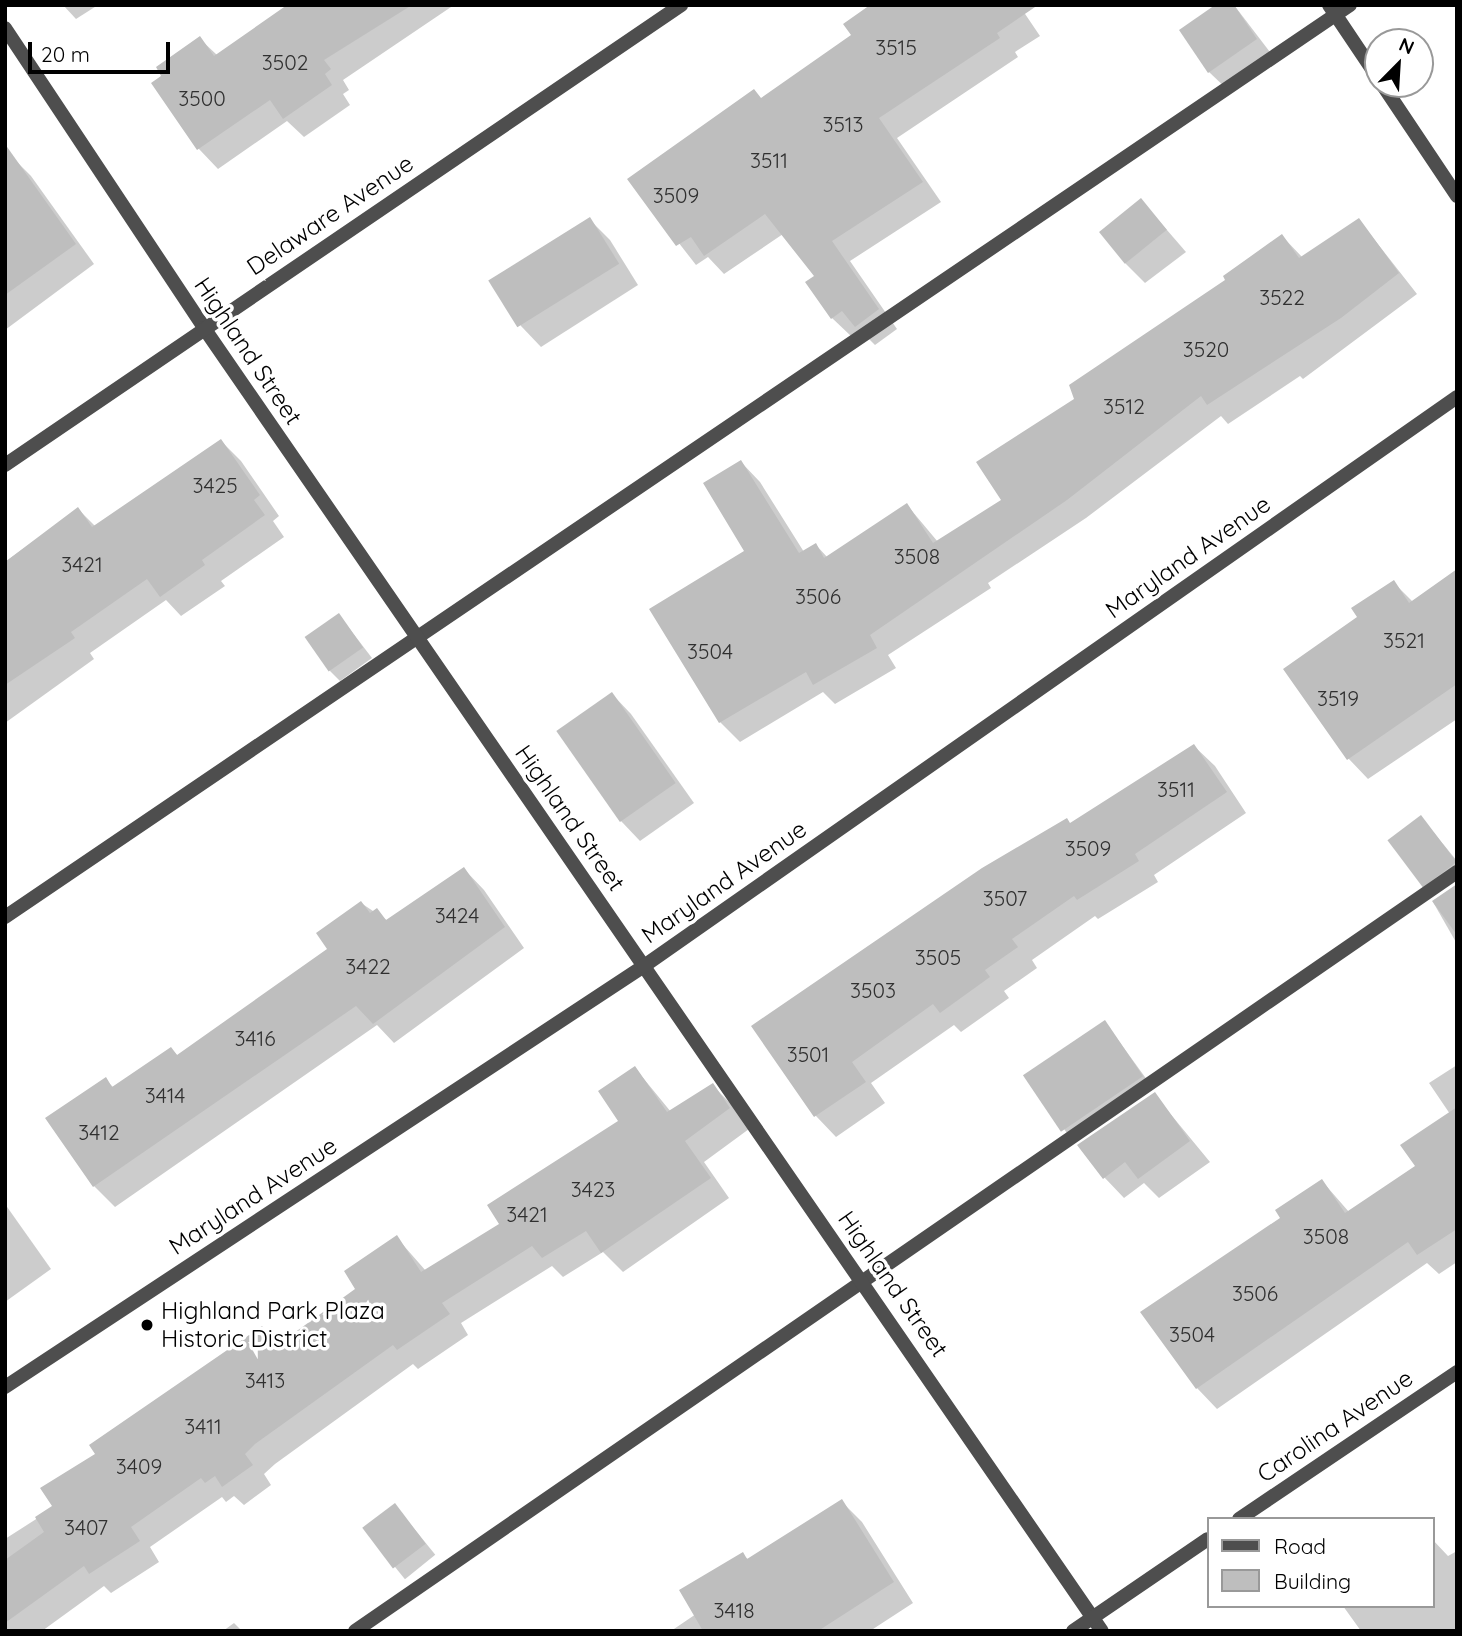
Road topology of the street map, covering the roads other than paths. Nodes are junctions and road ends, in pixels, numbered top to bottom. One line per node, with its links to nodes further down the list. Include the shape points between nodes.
1 (681, 5): 8 (street, Delaware Avenue)
2 (1350, 5): 3 (street)
3 (1332, 10): 5 (street); 11 (street)
4 (5, 28): 8 (street, Highland Street)
5 (1364, 57)
6 (1391, 98): 7 (street)
7 (1457, 196)
8 (204, 328): 10 (street, Delaware Avenue); 11 (street, Highland Street)
9 (1457, 397): 14 (street, Maryland Avenue)
10 (5, 465)
11 (418, 637): 13 (street); 14 (street, Highland Street)
12 (1457, 872): 15 (street)
13 (5, 917)
14 (644, 965): 15 (street, Highland Street); 17 (street, Maryland Avenue)
15 (864, 1280): 20 (street, Highland Street); 21 (street)
16 (1457, 1372): 18 (street, Carolina Avenue)
17 (5, 1387)
18 (1242, 1517)
19 (1206, 1540): 20 (street)
20 (1093, 1617): 22 (street); 23 (street, Highland Street)
21 (355, 1631)
22 (1073, 1631)
23 (1102, 1631)

